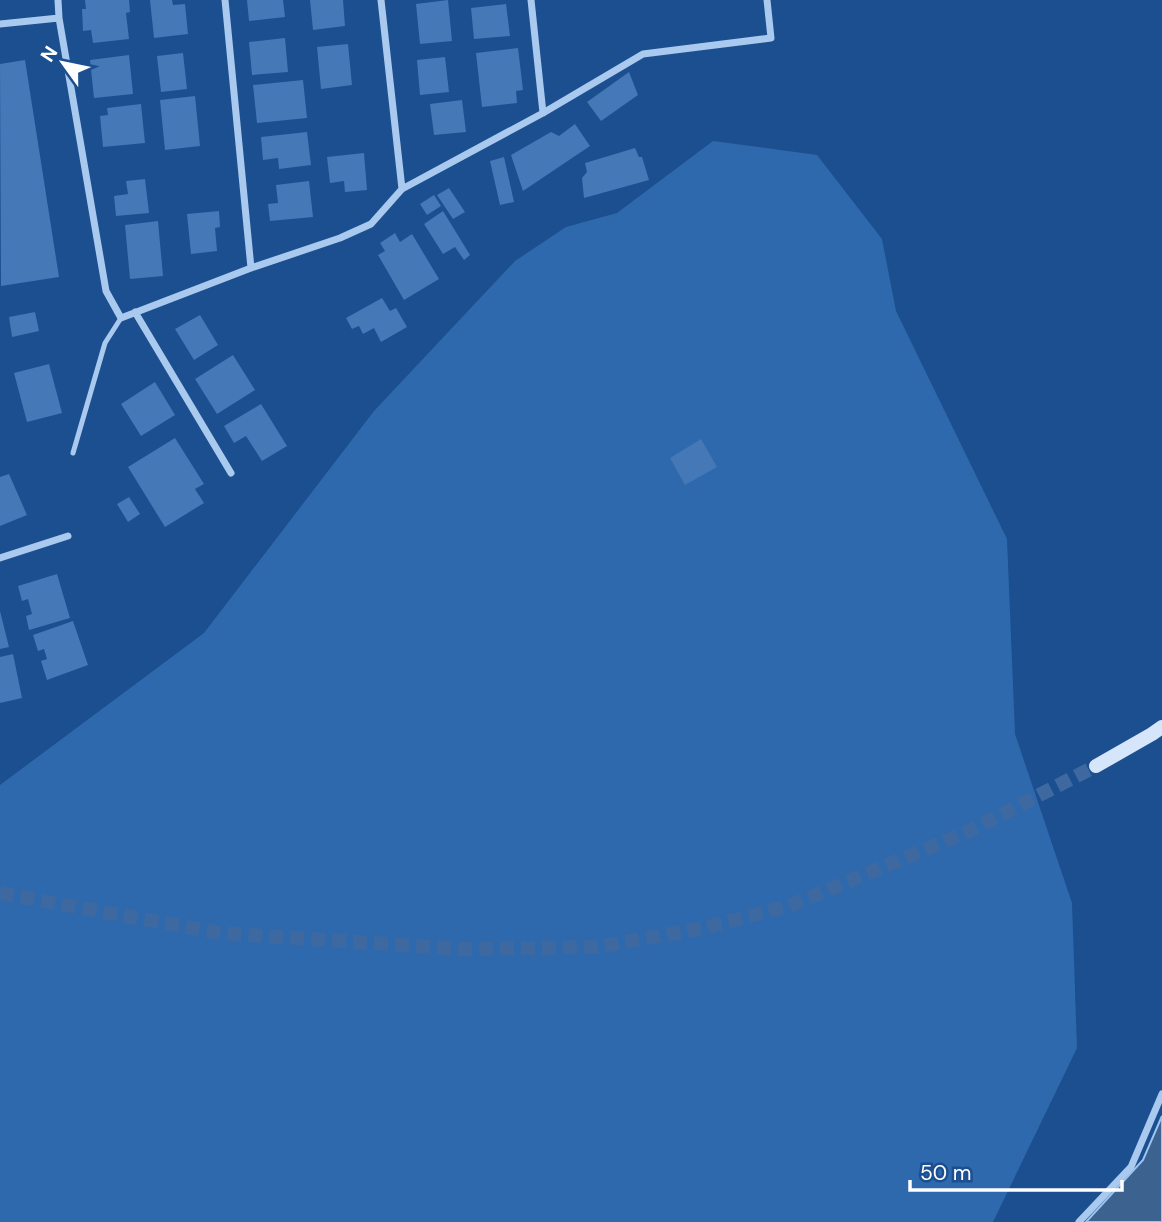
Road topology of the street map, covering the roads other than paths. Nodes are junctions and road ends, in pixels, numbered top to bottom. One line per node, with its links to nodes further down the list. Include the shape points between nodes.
1 (58, 0): 6 (street)
2 (225, 0): 10 (street)
3 (381, 0): 9 (street)
4 (531, 0): 8 (street)
5 (767, 0): 8 (street, via 771,38 643,54)
6 (60, 18): 7 (street); 12 (street, via 106,291)
7 (0, 24)
8 (543, 113): 9 (street)
9 (402, 189): 10 (street, via 371,224)
10 (251, 268): 11 (street)
11 (135, 312): 12 (street); 14 (street)
12 (121, 318): 13 (lane, via 105,343)
13 (73, 453)
14 (231, 473)
15 (68, 536): 16 (street)
16 (0, 558)
17 (1162, 727): 18 (main road)
18 (1096, 766)
19 (1162, 1094): 20 (street, via 1131,1167)
20 (1079, 1222)

